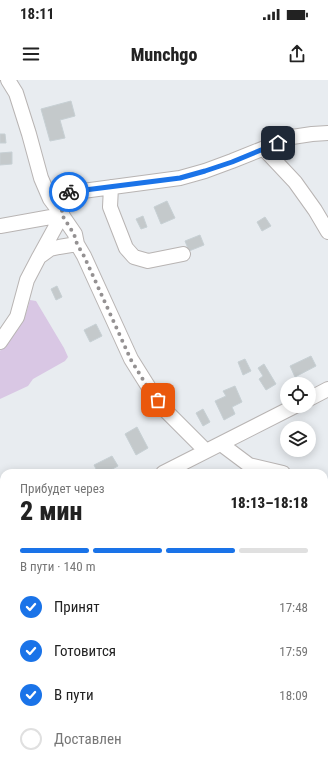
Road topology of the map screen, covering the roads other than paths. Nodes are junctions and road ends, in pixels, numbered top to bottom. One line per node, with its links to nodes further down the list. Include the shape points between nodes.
1 (8, 80): 5 (street, via 16,93 41,178 50,199)
2 (328, 133): 3 (street, via 292,137)
3 (264, 149): 4 (street, via 180,178); 7 (street, via 316,210)
4 (111, 187): 5 (street, via 68,192 62,199); 9 (street, via 110,207 126,248 134,257 148,261)
5 (62, 215): 6 (street); 8 (street); 10 (street)
6 (0, 226)
7 (328, 232)
8 (77, 244): 10 (street, via 50,249); 16 (street, via 131,360 150,391)
9 (183, 254)
10 (39, 257): 11 (street, via 27,280 17,317)
11 (0, 342)
12 (328, 389): 13 (street)
13 (316, 395)
14 (281, 413): 15 (street)
15 (221, 444): 16 (street); 18 (street, via 249,465)
16 (206, 451): 17 (street)
17 (170, 469)
18 (266, 469)

